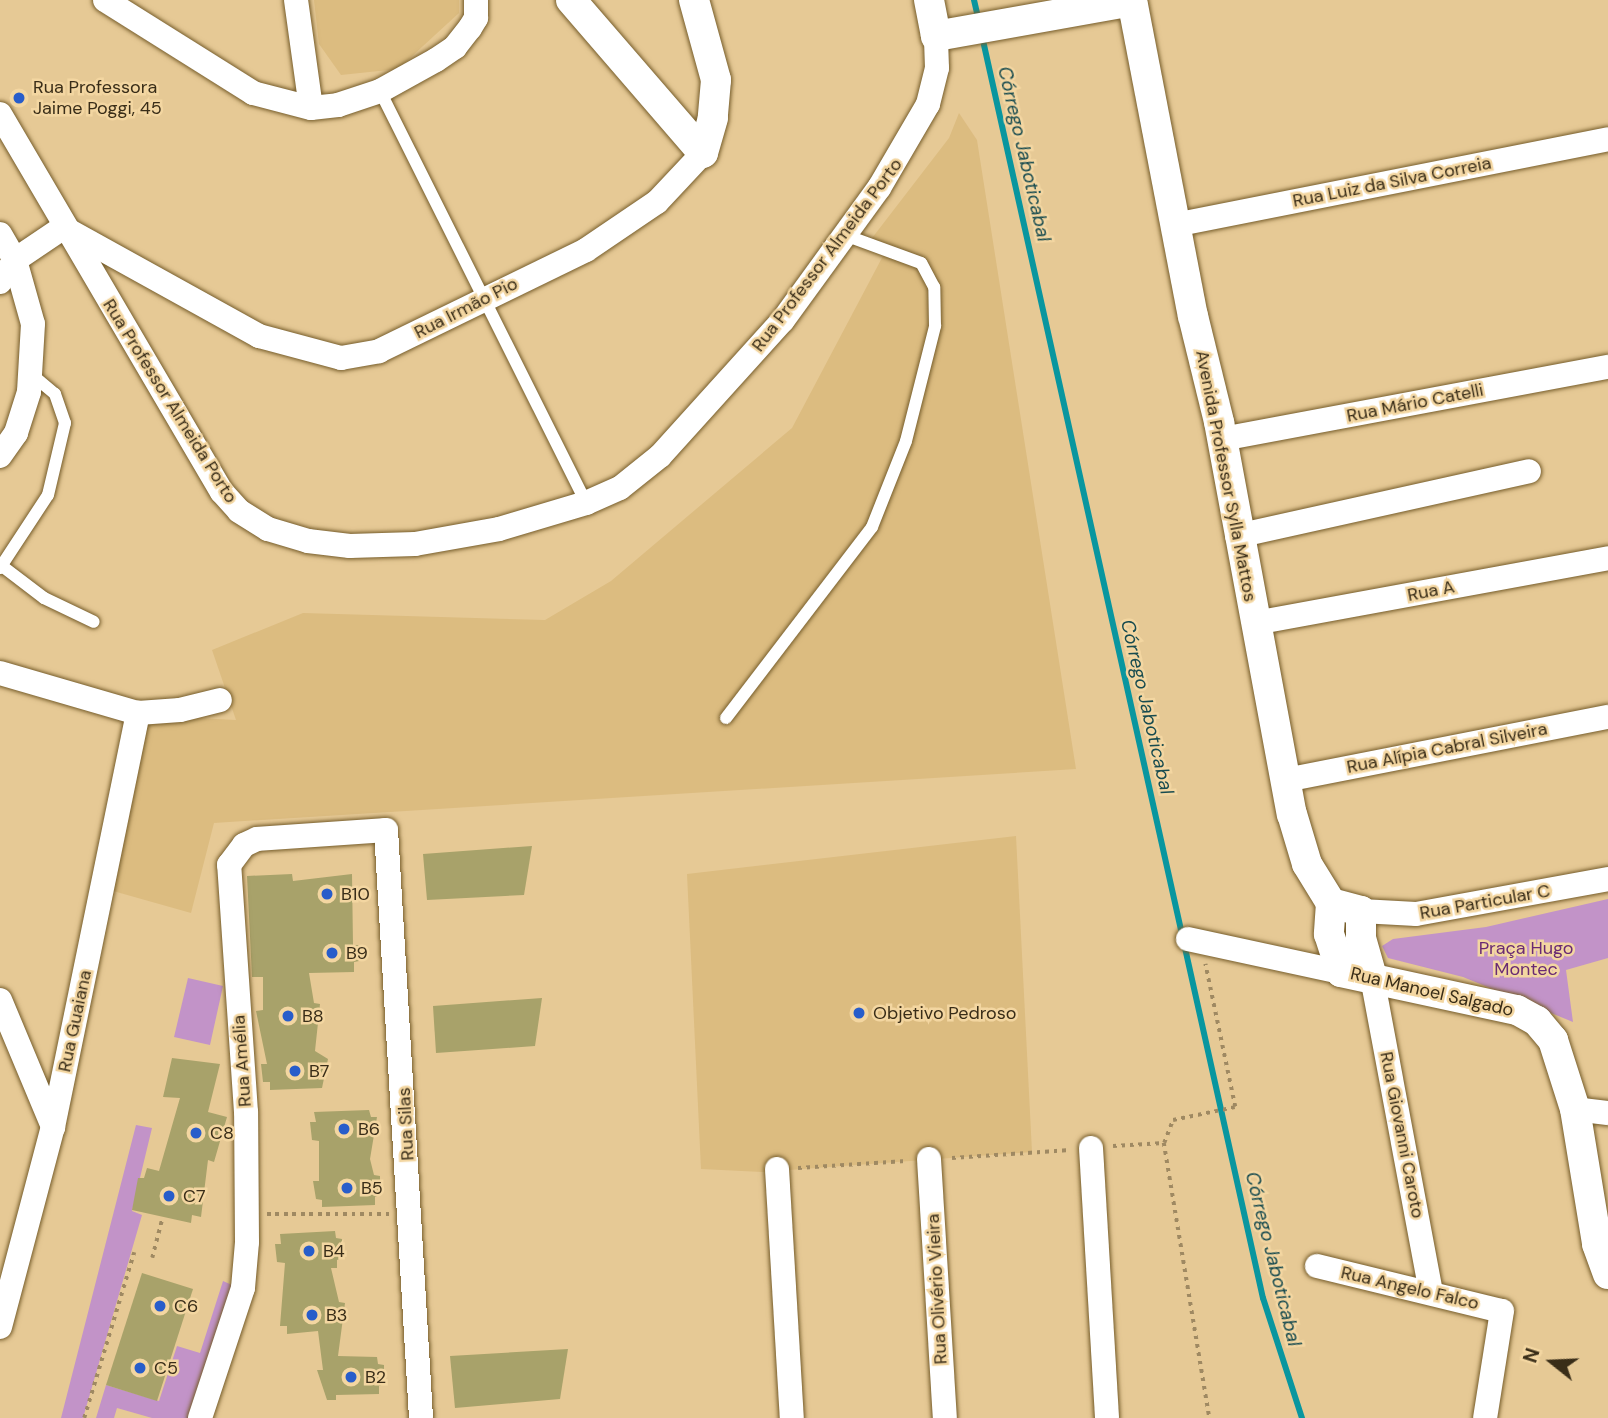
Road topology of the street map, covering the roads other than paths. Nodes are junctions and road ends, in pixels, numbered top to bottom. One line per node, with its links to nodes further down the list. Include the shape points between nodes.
1 (106, 0): 10 (street, via 253,93)
2 (296, 0): 10 (street)
3 (477, 0): 9 (street, via 476,18 455,47)
4 (571, 0): 13 (street)
5 (694, 0): 13 (street, Rua Irmão Pio, via 716,80 713,118)
6 (929, 0): 8 (street, Rua Professor Almeida Porto)
7 (1133, 0): 8 (street); 14 (street, Avenida Professor Sylla Mattos)
8 (950, 34): 17 (street, Rua Professor Almeida Porto, via 928,104 911,139)
9 (380, 91): 10 (street, via 338,105); 20 (lane)
10 (311, 108)
11 (0, 114): 15 (street, Rua Professor Almeida Porto)
12 (1608, 139): 14 (street, Rua Luiz da Silva Correia)
13 (703, 153): 20 (street, Rua Irmão Pio, via 677,184 631,223 586,250)
14 (1175, 225): 23 (street, Avenida Professor Sylla Mattos)
15 (64, 227): 18 (street); 20 (street, Rua Irmão Pio, via 259,335 341,358 379,351); 26 (street, Rua Professor Almeida Porto, via 222,492 239,511 268,529 350,547 415,544 499,529)
16 (0, 234): 18 (street)
17 (845, 235): 26 (street, Rua Professor Almeida Porto, via 783,320 700,415 620,488); 36 (lane, via 921,263 934,287 932,338 906,442 872,527)
18 (15, 260): 19 (street); 22 (street, via 33,324)
19 (0, 282)
20 (482, 298): 26 (lane)
21 (1608, 367): 23 (street, Rua Mário Catelli)
22 (31, 374): 24 (street, via 16,432); 29 (lane, via 55,394 65,424 48,495)
23 (1222, 439): 27 (street, Avenida Professor Sylla Mattos)
24 (0, 456)
25 (1529, 471): 27 (street)
26 (586, 503)
27 (1237, 536): 31 (street, Avenida Professor Sylla Mattos)
28 (1608, 558): 31 (street, Rua A)
29 (1, 567): 30 (lane, via 44,597)
30 (94, 622)
31 (1255, 623): 37 (street, Avenida Professor Sylla Mattos)
32 (0, 673): 34 (street)
33 (220, 700): 34 (street, via 170,712)
34 (138, 713): 48 (street, Rua Guaiana)
35 (1608, 716): 37 (street, Rua Alípia Cabral Silveira)
36 (726, 718)
37 (1286, 780): 40 (street, Avenida Professor Sylla Mattos, via 1307,864)
38 (386, 830): 56 (street, Rua Amélia, via 257,839 244,845 229,865 246,1112 247,1242 243,1288); 57 (street, Rua Silas)
39 (1608, 879): 41 (street, Rua Particular C, via 1416,914)
40 (1331, 903): 41 (street); 43 (street, via 1329,934)
41 (1362, 911): 44 (street, via 1361,938)
42 (1194, 940): 43 (street, Rua Manoel Salgado)
43 (1341, 972): 44 (street, Rua Manoel Salgado)
44 (1372, 978): 46 (street, Rua Manoel Salgado, via 1517,1010 1537,1021 1553,1040); 54 (street, Rua Giovanni Caroto)
45 (0, 1000): 48 (street)
46 (1576, 1109): 47 (street); 53 (street, Rua Manoel Salgado, via 1597,1244)
47 (1608, 1113)
48 (52, 1127): 55 (street, Rua Guaiana)
49 (1091, 1149): 60 (street)
50 (929, 1159): 59 (street, Rua Olivério Vieira)
51 (777, 1169): 58 (street)
52 (1317, 1266): 54 (street, Rua Angelo Falco)
53 (1608, 1274)
54 (1431, 1292): 61 (street, Rua Angelo Falco, via 1502,1311)
55 (0, 1327)
56 (200, 1418)
57 (421, 1418)
58 (792, 1418)
59 (945, 1418)
60 (1107, 1418)
61 (1485, 1418)

